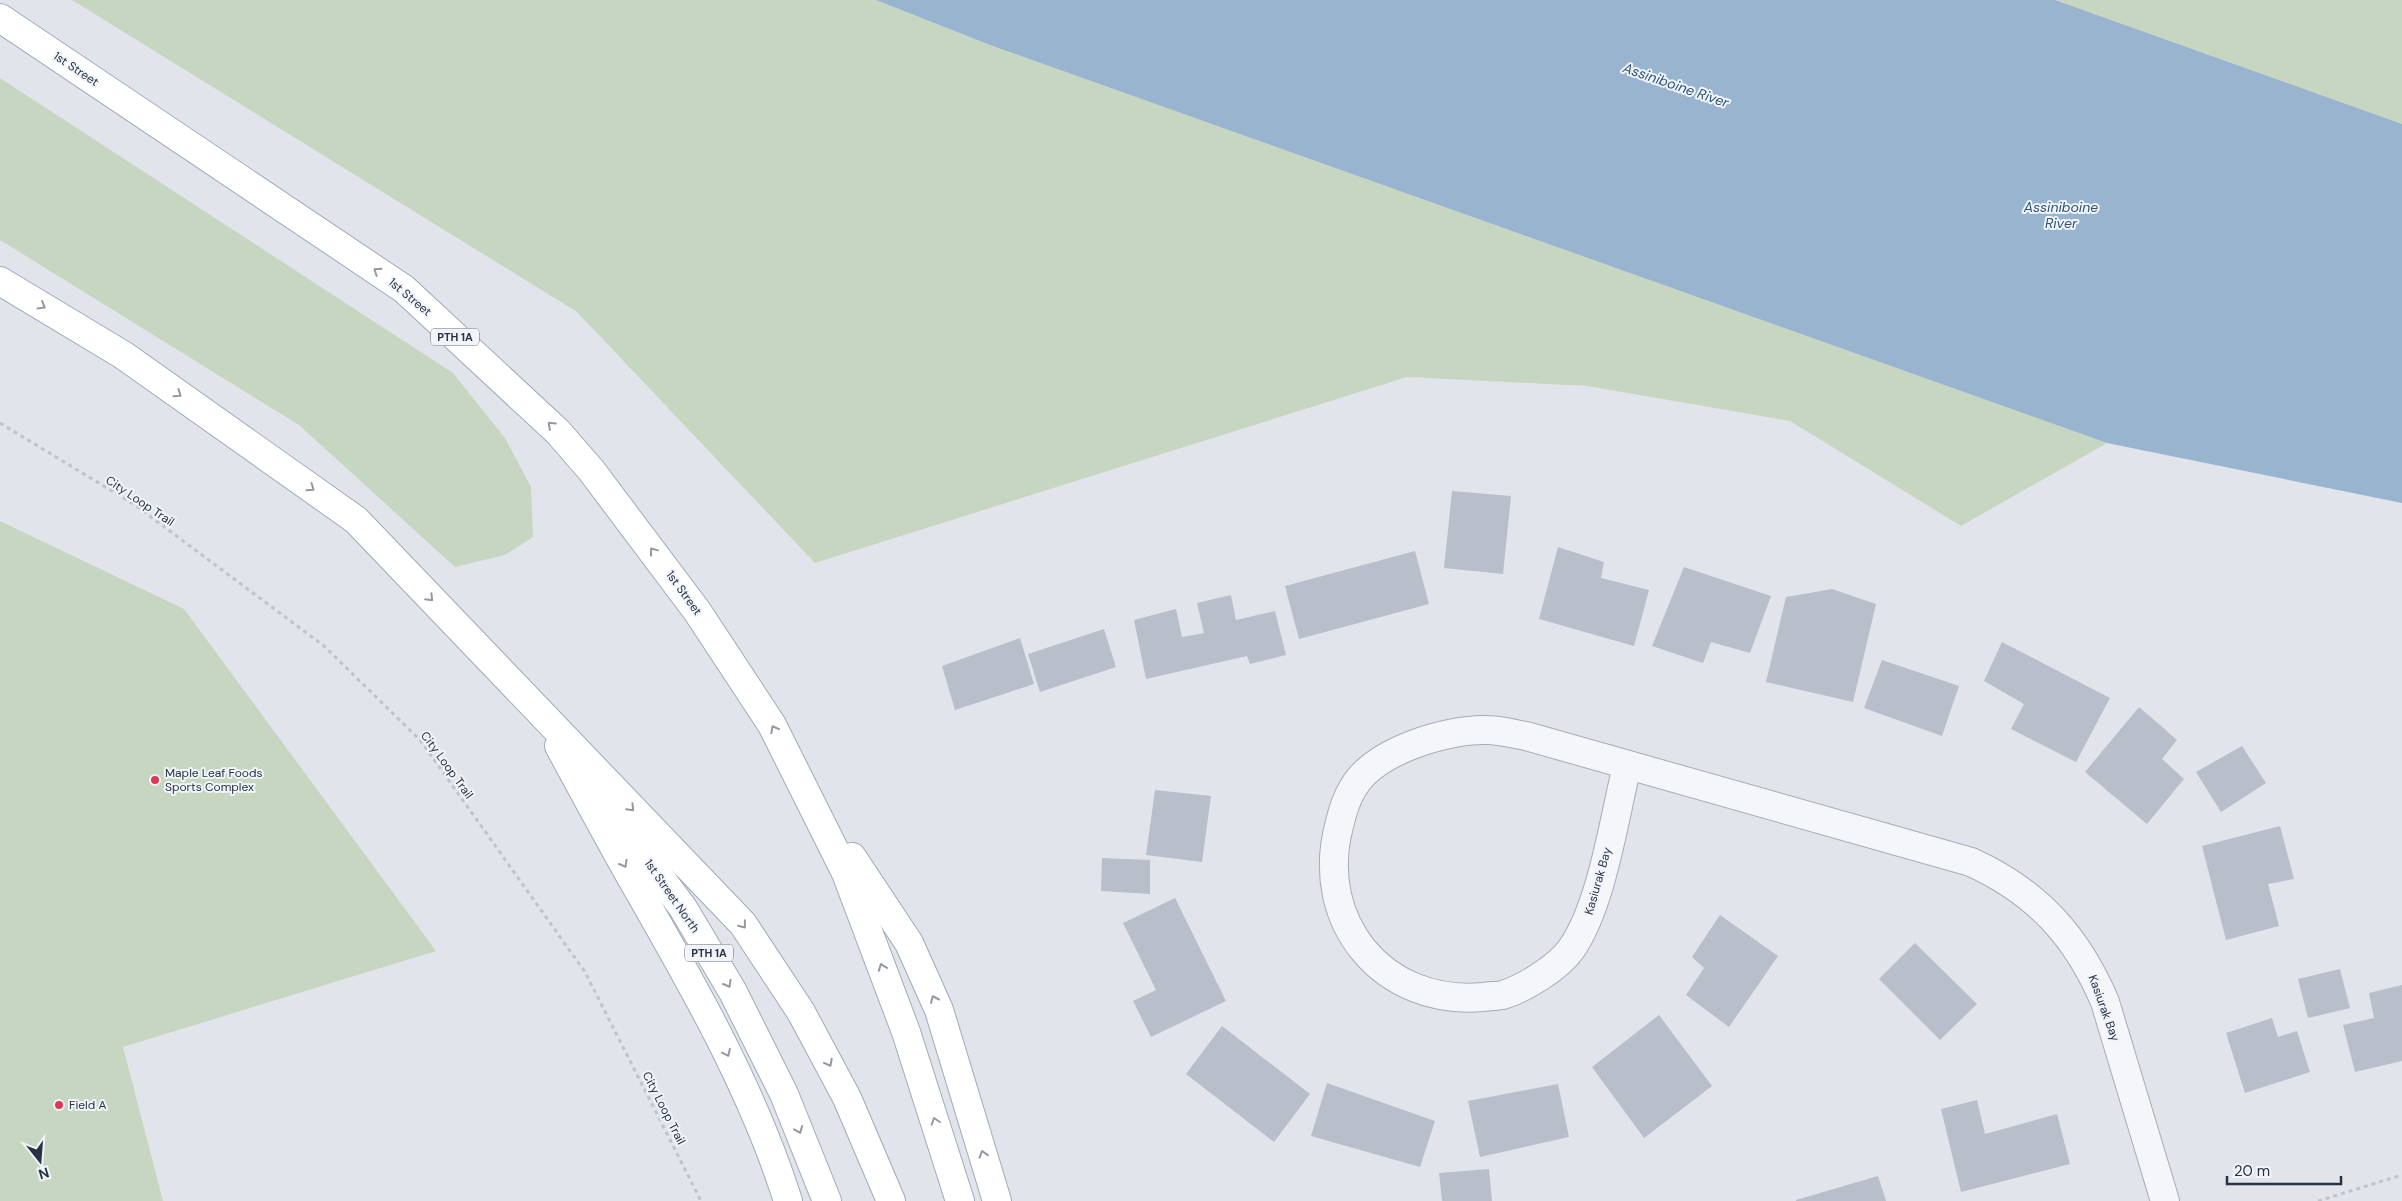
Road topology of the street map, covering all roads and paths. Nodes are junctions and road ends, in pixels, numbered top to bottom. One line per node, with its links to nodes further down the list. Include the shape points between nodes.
1 (0, 18): 7 (main road, 1st Street / PTH 1A, one-way to 1, via 772,725 698,610 558,432 404,289)
2 (0, 281): 4 (main road, PTH 1A, one-way to 4, via 123,355 356,520)
3 (0, 423): 9 (path, City Loop Trail, via 135,505 324,646 420,740 585,972)
4 (501, 671): 5 (main road, 1st Street North / PTH 1A); 12 (main road, one-way to 12, via 743,924 801,1012 847,1098)
5 (550, 729): 10 (main road, one-way to 10, via 685,971 728,1055); 11 (main road, 1st Street North / PTH 1A, one-way to 11, via 683,908 733,992 784,1094)
6 (1627, 766): 6 (street, Kasiurak Bay, via 1590,914 1571,949 1543,975 1503,995 1462,999 1431,994 1396,979 1377,966 1361,948 1339,905 1333,879 1334,846 1342,813 1353,787 1376,764 1409,745 1443,734 1487,730 1526,736); 15 (street, Kasiurak Bay, via 1971,862 2019,888 2072,940 2092,972 2105,1002)
7 (796, 772): 13 (main road, PTH 1A, one-way to 7, via 878,956 846,874); 14 (main road, one-way to 7, via 939,1010 908,943)
8 (2402, 1176): 16 (path)
9 (701, 1201)
10 (788, 1201)
11 (827, 1201)
12 (891, 1201)
13 (960, 1201)
14 (997, 1201)
15 (2165, 1201)
16 (2318, 1201)

